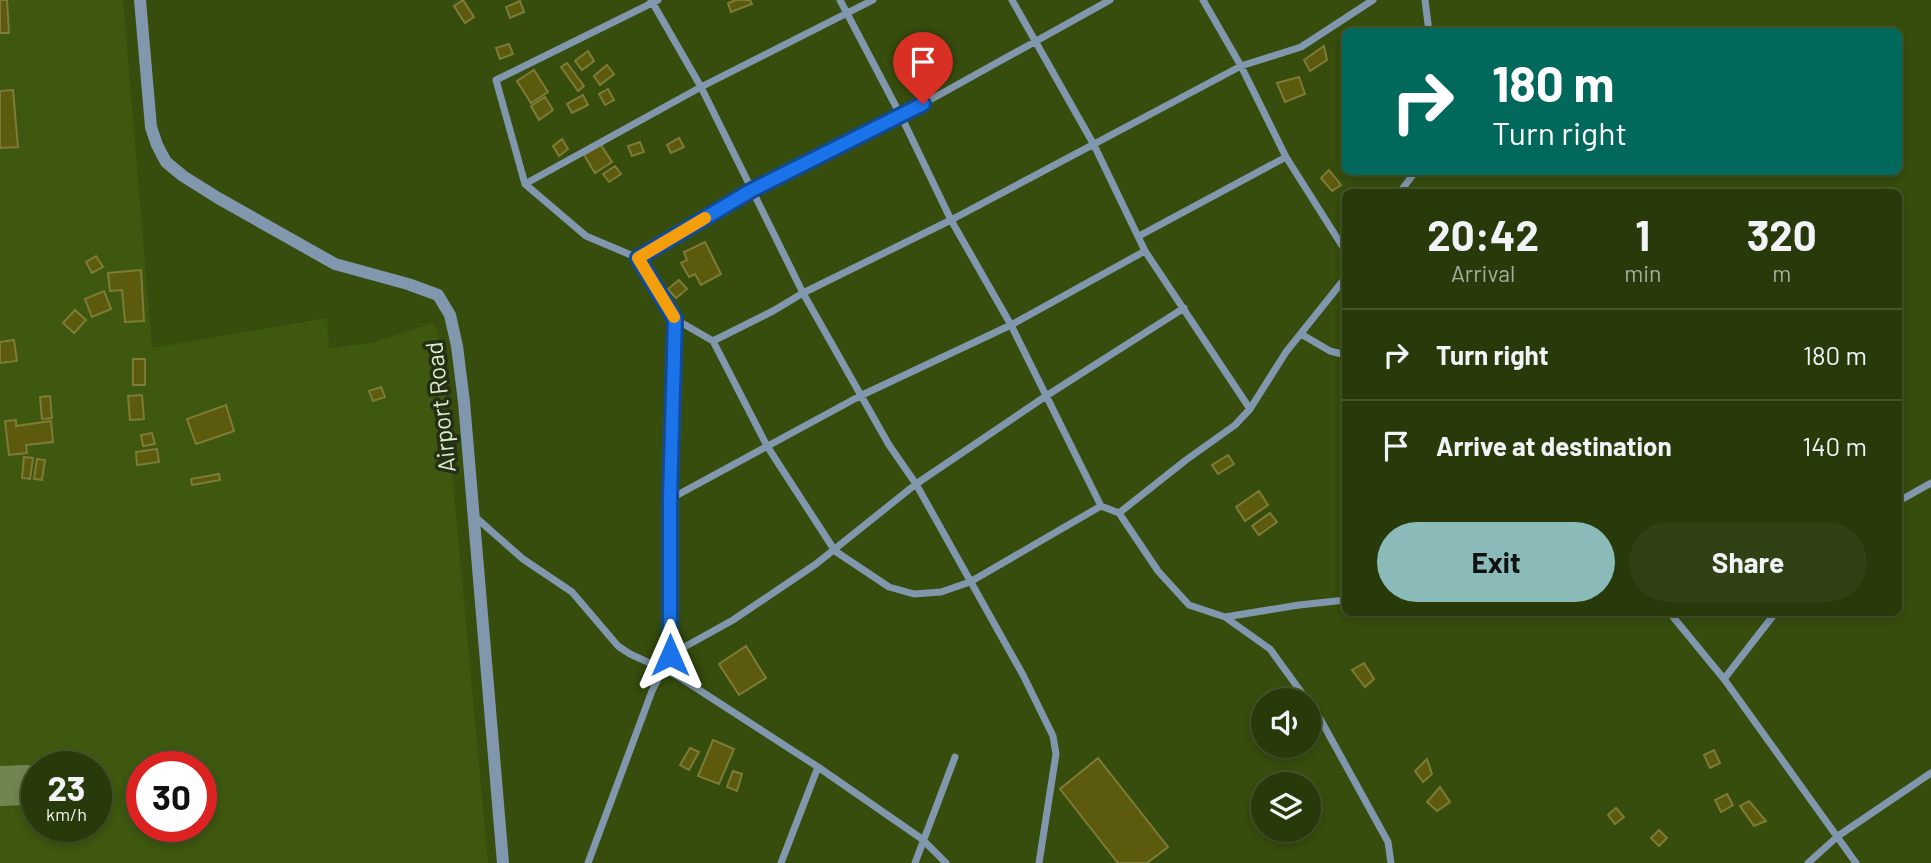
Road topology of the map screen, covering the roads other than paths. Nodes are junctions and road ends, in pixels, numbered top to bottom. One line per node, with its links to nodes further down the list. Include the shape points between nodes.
1 (139, 0): 43 (street, Airport Road, via 151,127 166,162 218,198 335,264 438,295 450,315 457,346)
2 (840, 0): 10 (street)
3 (873, 0): 10 (street)
4 (1012, 0): 12 (street)
5 (1110, 0): 12 (street)
6 (1203, 0): 13 (street)
7 (1373, 0): 13 (street, via 1301,47)
8 (1425, 0): 11 (street)
9 (654, 1): 14 (street); 18 (street, via 496,80)
10 (848, 12): 14 (street); 15 (street)
11 (1428, 28)
12 (1035, 41): 15 (street); 16 (street)
13 (1241, 66): 16 (street); 17 (street)
14 (701, 87): 18 (street); 19 (street)
15 (901, 116): 19 (street); 20 (street)
16 (1094, 145): 20 (street); 21 (street)
17 (1286, 158): 21 (street); 22 (street)
18 (525, 184): 24 (street, via 586,236)
19 (752, 190): 24 (street); 26 (street)
20 (951, 219): 26 (street); 29 (street)
21 (1139, 236): 23 (street)
22 (1342, 246)
23 (1145, 251): 27 (street); 29 (street)
24 (638, 258): 28 (street)
25 (1342, 282): 30 (street)
26 (803, 293): 31 (street); 33 (street)
27 (1184, 308): 34 (street); 35 (street)
28 (675, 319): 31 (street); 39 (street)
29 (1011, 325): 33 (street); 34 (street)
30 (1301, 334): 32 (street); 35 (street)
31 (713, 341): 36 (street)
32 (1342, 354)
33 (860, 396): 36 (street); 38 (street)
34 (1046, 396): 38 (street); 41 (street)
35 (1250, 409): 42 (street)
36 (767, 446): 39 (street); 44 (street)
37 (1931, 483): 40 (street)
38 (916, 484): 44 (street); 45 (street)
39 (670, 499): 50 (street)
40 (1902, 499)
41 (1101, 506): 42 (street); 45 (street)
42 (1118, 513): 49 (street, via 1158,571 1189,605)
43 (473, 515): 51 (street, via 523,559 572,592 618,646); 60 (street, Airport Road)
44 (835, 551): 45 (street, via 889,587 914,594 942,592); 50 (street, via 733,620)
45 (970, 582): 65 (street, via 1053,736 1056,754)
46 (1342, 600): 49 (street)
47 (1672, 616): 52 (street)
48 (1773, 616): 52 (street)
49 (1225, 617): 53 (street, via 1270,649)
50 (670, 655): 51 (street)
51 (663, 668): 56 (street); 61 (street)
52 (1724, 679): 58 (street)
53 (1298, 688)
54 (1321, 720): 66 (street, via 1388,842)
55 (955, 757): 59 (street)
56 (818, 767): 59 (street); 62 (street)
57 (1931, 773): 58 (street)
58 (1838, 836): 67 (street); 68 (street)
59 (922, 839): 63 (street); 64 (street)
60 (503, 863)
61 (588, 863)
62 (781, 863)
63 (915, 863)
64 (946, 863)
65 (1039, 863)
66 (1391, 863)
67 (1808, 863)
68 (1856, 863)

